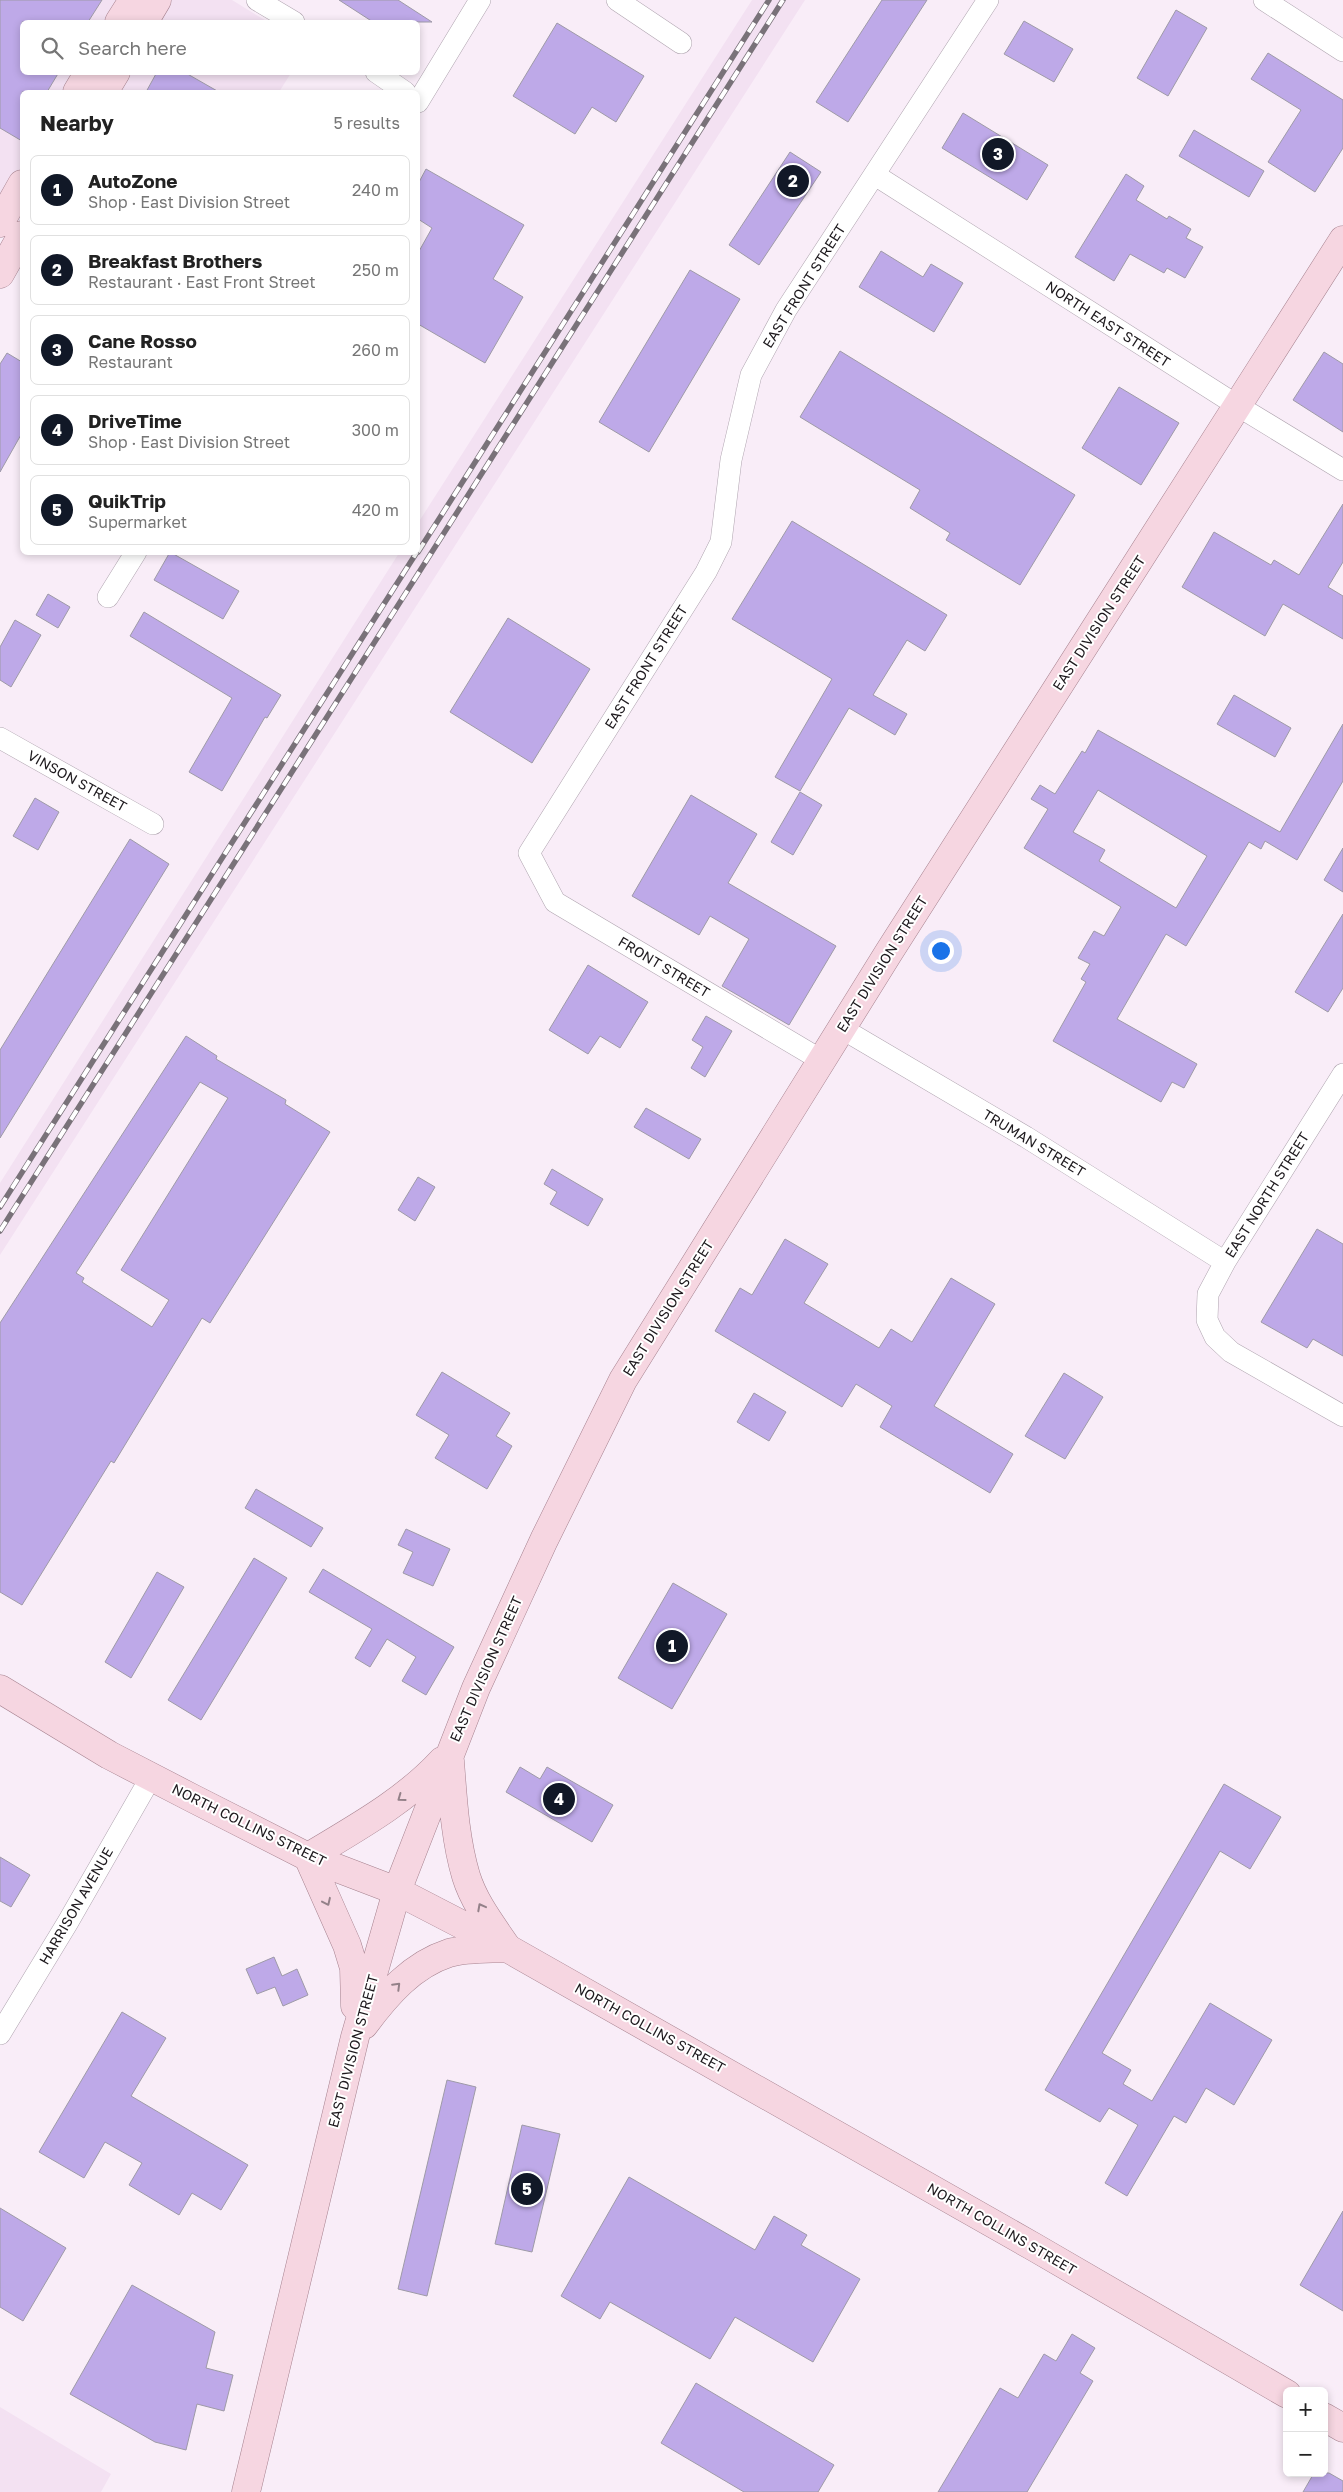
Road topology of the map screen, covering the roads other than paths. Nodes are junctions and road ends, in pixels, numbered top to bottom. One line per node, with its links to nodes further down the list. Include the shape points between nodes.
1 (133, 0): 8 (main road)
2 (157, 0): 9 (main road)
3 (257, 0): 10 (street)
4 (480, 0): 19 (street)
5 (617, 0): 11 (street)
6 (988, 0): 20 (street, EAST FRONT STREET)
7 (1264, 0): 12 (street)
8 (120, 20)
9 (145, 20)
10 (291, 20)
11 (681, 43)
12 (1343, 51)
13 (87, 75): 16 (main road)
14 (114, 75): 17 (main road)
15 (380, 75): 18 (street)
16 (78, 90)
17 (105, 90)
18 (402, 90)
19 (420, 99)
20 (875, 175): 25 (street, NORTH EAST STREET); 31 (street, EAST FRONT STREET, via 786,310 751,375 731,460 721,542 706,572)
21 (20, 196): 22 (main road)
22 (13, 236): 24 (main road)
23 (1343, 240): 25 (main road, EAST DIVISION STREET)
24 (0, 274)
25 (1238, 406): 26 (street, NORTH EAST STREET); 32 (main road, EAST DIVISION STREET)
26 (1343, 470)
27 (134, 555): 28 (street)
28 (108, 597)
29 (0, 738): 30 (street, VINSON STREET)
30 (154, 824)
31 (529, 853): 33 (street, FRONT STREET, via 555,902)
32 (842, 1028): 33 (main road, EAST DIVISION STREET); 35 (street, TRUMAN STREET, via 1026,1137)
33 (821, 1060): 38 (main road, EAST DIVISION STREET, via 623,1380 544,1540)
34 (1343, 1074): 35 (street, EAST NORTH STREET)
35 (1225, 1262): 36 (street, EAST NORTH STREET, via 1208,1294 1206,1320 1215,1337 1231,1352)
36 (1343, 1416)
37 (0, 1689): 39 (main road, NORTH COLLINS STREET)
38 (450, 1753): 40 (main road, one-way to 40, via 419,1785 382,1812); 41 (main road, EAST DIVISION STREET); 42 (main road, one-way to 38, via 481,1909 467,1877 455,1820)
39 (151, 1777): 40 (main road, NORTH COLLINS STREET); 43 (street, HARRISON AVENUE)
40 (308, 1857): 41 (main road, NORTH COLLINS STREET); 44 (main road, one-way to 44, via 340,1927 354,1968)
41 (397, 1891): 42 (main road, NORTH COLLINS STREET); 44 (main road, EAST DIVISION STREET)
42 (507, 1948): 44 (main road, one-way to 42, via 381,2002 410,1973 450,1953); 45 (main road, NORTH COLLINS STREET)
43 (0, 2034)
44 (355, 2037): 48 (main road, EAST DIVISION STREET)
45 (1283, 2392)
46 (1328, 2419): 47 (main road)
47 (1343, 2428)
48 (246, 2492)

